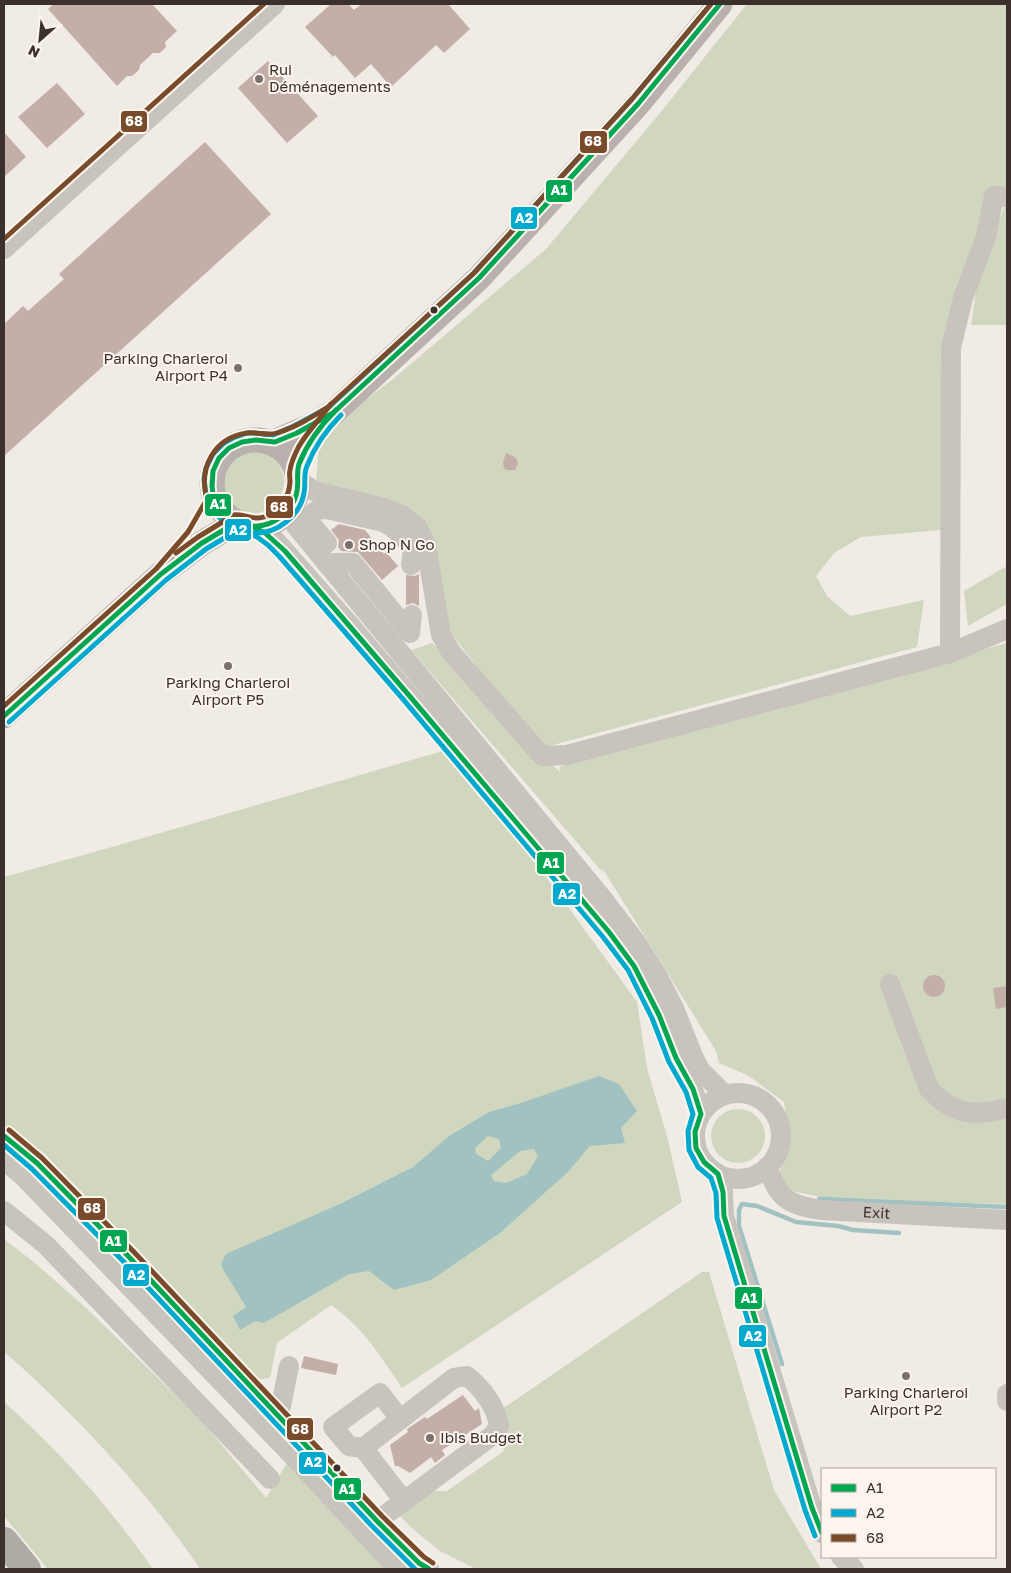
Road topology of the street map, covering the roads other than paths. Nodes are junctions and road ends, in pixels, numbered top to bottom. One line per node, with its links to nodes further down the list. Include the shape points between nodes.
1 (275, 4): 4 (street)
2 (720, 4): 5 (main road, via 638,104 479,278)
3 (1007, 197): 17 (street, via 994,196 986,237 963,298 951,348)
4 (4, 248)
5 (332, 413): 6 (main road); 7 (main road, via 305,450)
6 (272, 443): 7 (main road, via 292,460); 8 (main road, via 258,439 230,447 219,458 213,471 211,486)
7 (297, 476): 9 (main road, via 296,495); 17 (street, via 314,491 384,508 402,515 417,527 426,545 441,635 451,652 542,756 568,755)
8 (215, 500): 10 (main road, via 223,512); 13 (main road, via 194,536)
9 (290, 508): 10 (main road, via 265,525); 11 (street, via 296,526)
10 (244, 524): 13 (main road, via 202,543); 14 (street, via 276,540)
11 (335, 563): 12 (street, via 311,524 310,518 319,509 391,526 413,551); 16 (street); 16 (street, via 353,564 404,616)
12 (411, 565)
13 (161, 574): 18 (main road)
14 (350, 625): 16 (street); 22 (street, via 609,932 634,966 693,1089)
15 (1007, 629): 17 (street)
16 (381, 630): 20 (street, via 636,942 674,1008 700,1070)
17 (950, 653)
18 (4, 716)
19 (890, 984): 21 (street, via 929,1089 941,1102 959,1112 989,1113)
20 (725, 1095): 22 (street, via 711,1102); 25 (street, via 748,1094 759,1098 775,1114 780,1142)
21 (1007, 1108)
22 (700, 1114): 26 (street, via 694,1133 695,1143 703,1161)
23 (4, 1136): 34 (street, via 37,1163)
24 (4, 1160): 46 (street, via 278,1440)
25 (767, 1168): 26 (street, via 744,1179); 28 (street, Exit, via 778,1192 791,1203)
26 (718, 1174): 42 (street, via 724,1216)
27 (4, 1211): 39 (street, via 46,1245)
28 (847, 1212): 29 (street, Exit); 30 (street, via 938,1230)
29 (1007, 1220)
30 (1007, 1234)
31 (289, 1366): 34 (street)
32 (1007, 1394): 33 (street)
33 (1007, 1401)
34 (279, 1416): 37 (street)
35 (400, 1419): 36 (street, via 380,1393); 38 (street); 40 (street, via 454,1378 467,1376 477,1384 498,1414 500,1426 493,1435)
36 (333, 1427): 37 (street); 38 (street, via 349,1446)
37 (308, 1447): 41 (street)
38 (363, 1448): 40 (street)
39 (270, 1479)
40 (404, 1501): 41 (street)
41 (377, 1521): 47 (street)
42 (821, 1530)
43 (4, 1541): 45 (highway)
44 (841, 1558): 48 (street)
45 (28, 1569)
46 (398, 1569)
47 (429, 1569)
48 (854, 1569)

